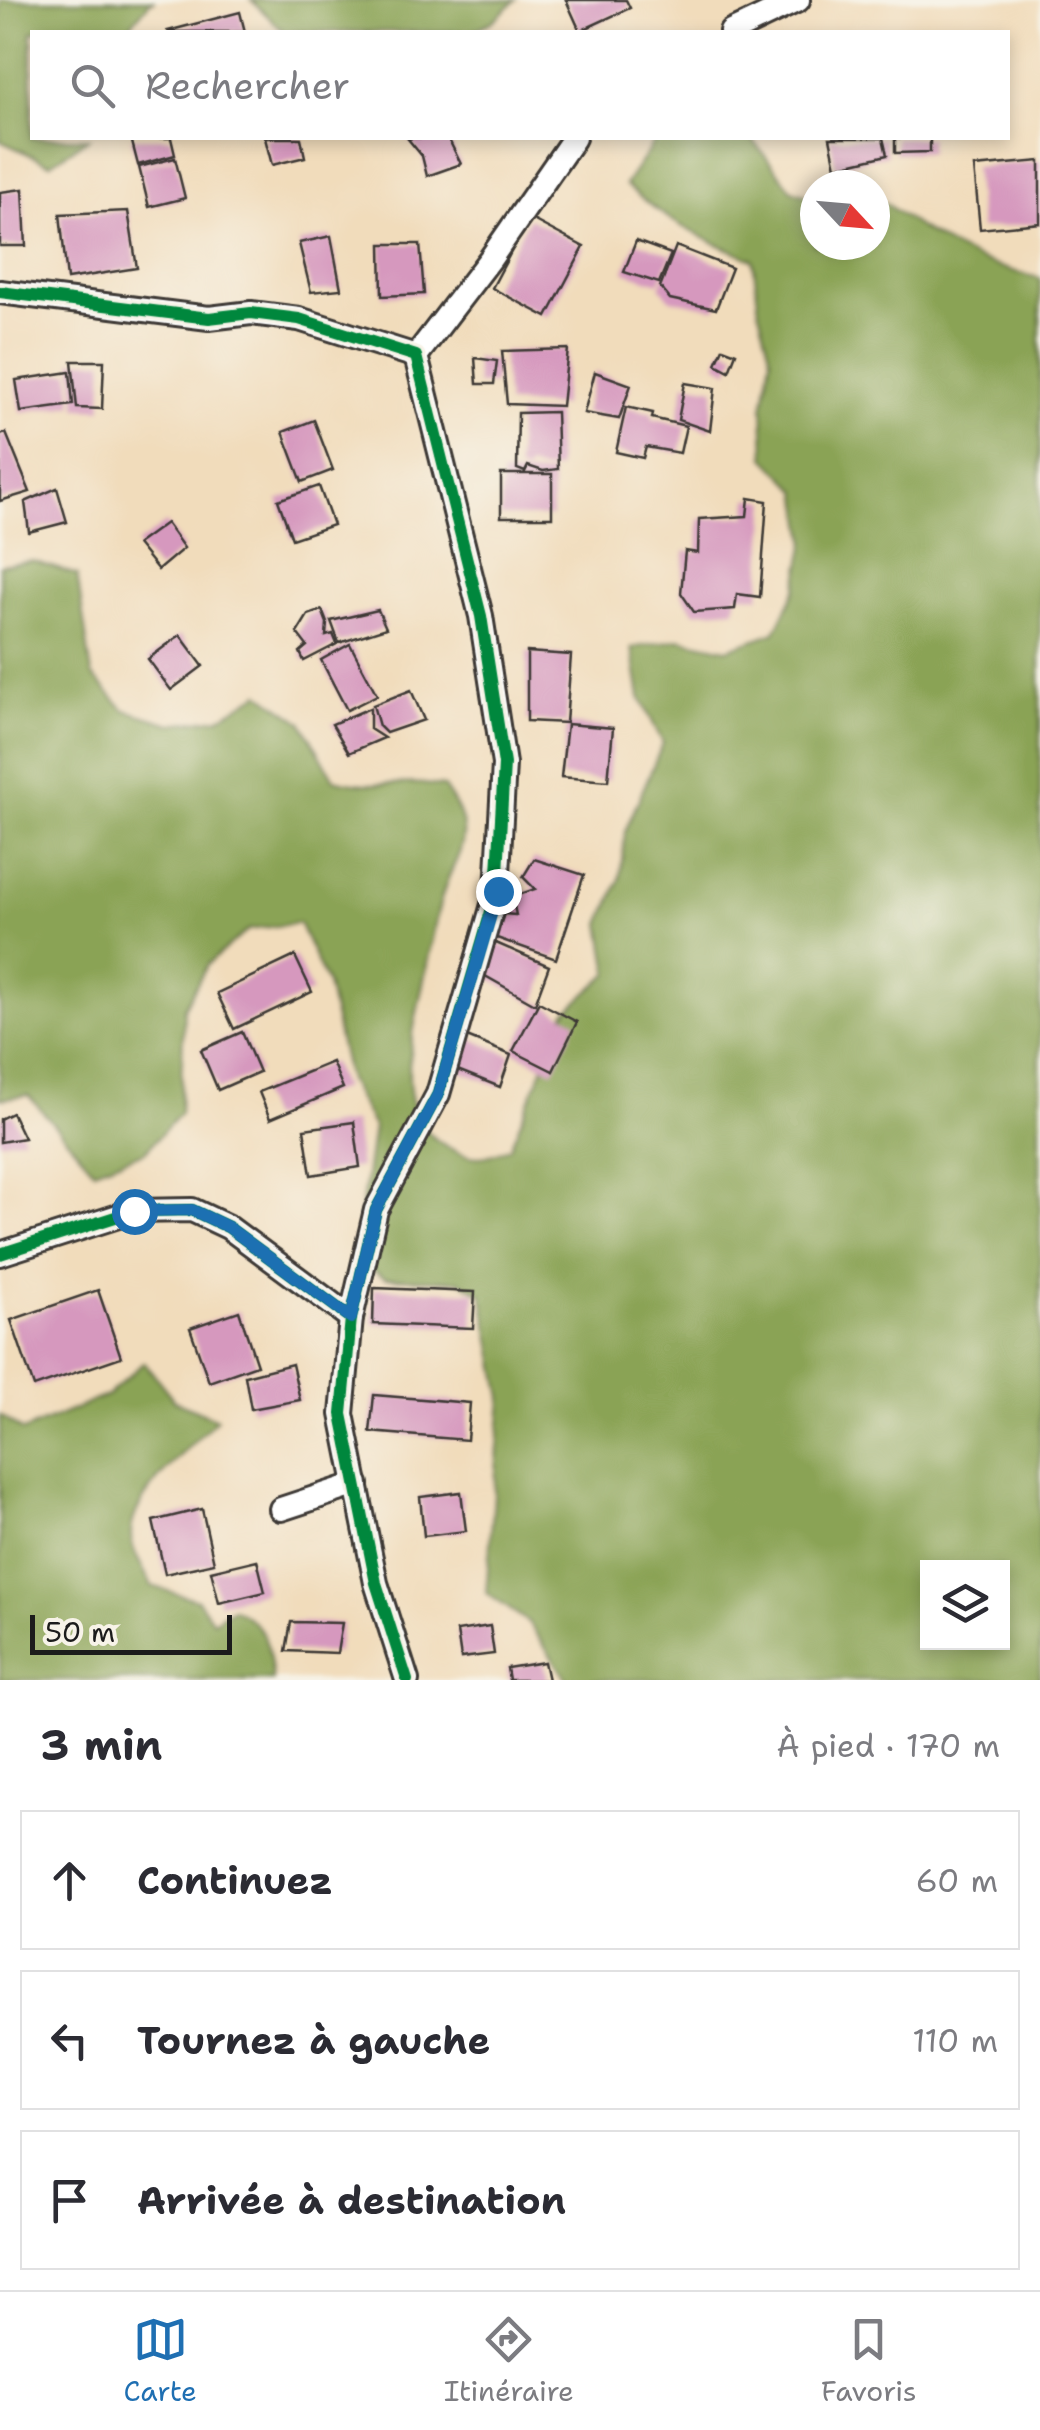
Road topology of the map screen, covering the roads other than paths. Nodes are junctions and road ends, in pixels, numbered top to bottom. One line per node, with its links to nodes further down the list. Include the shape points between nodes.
1 (798, 0): 2 (street)
2 (735, 30)
3 (573, 140): 5 (street)
4 (0, 292): 5 (street, via 210,318 252,313 299,319)
5 (416, 356): 7 (street, via 481,616 504,764 498,891 438,1094 376,1210)
6 (0, 1254): 7 (street, via 134,1211 192,1210 228,1227)
7 (351, 1318): 8 (street, via 342,1414)
8 (357, 1484): 9 (street); 10 (street, via 376,1583)
9 (281, 1509)
10 (407, 1680)

